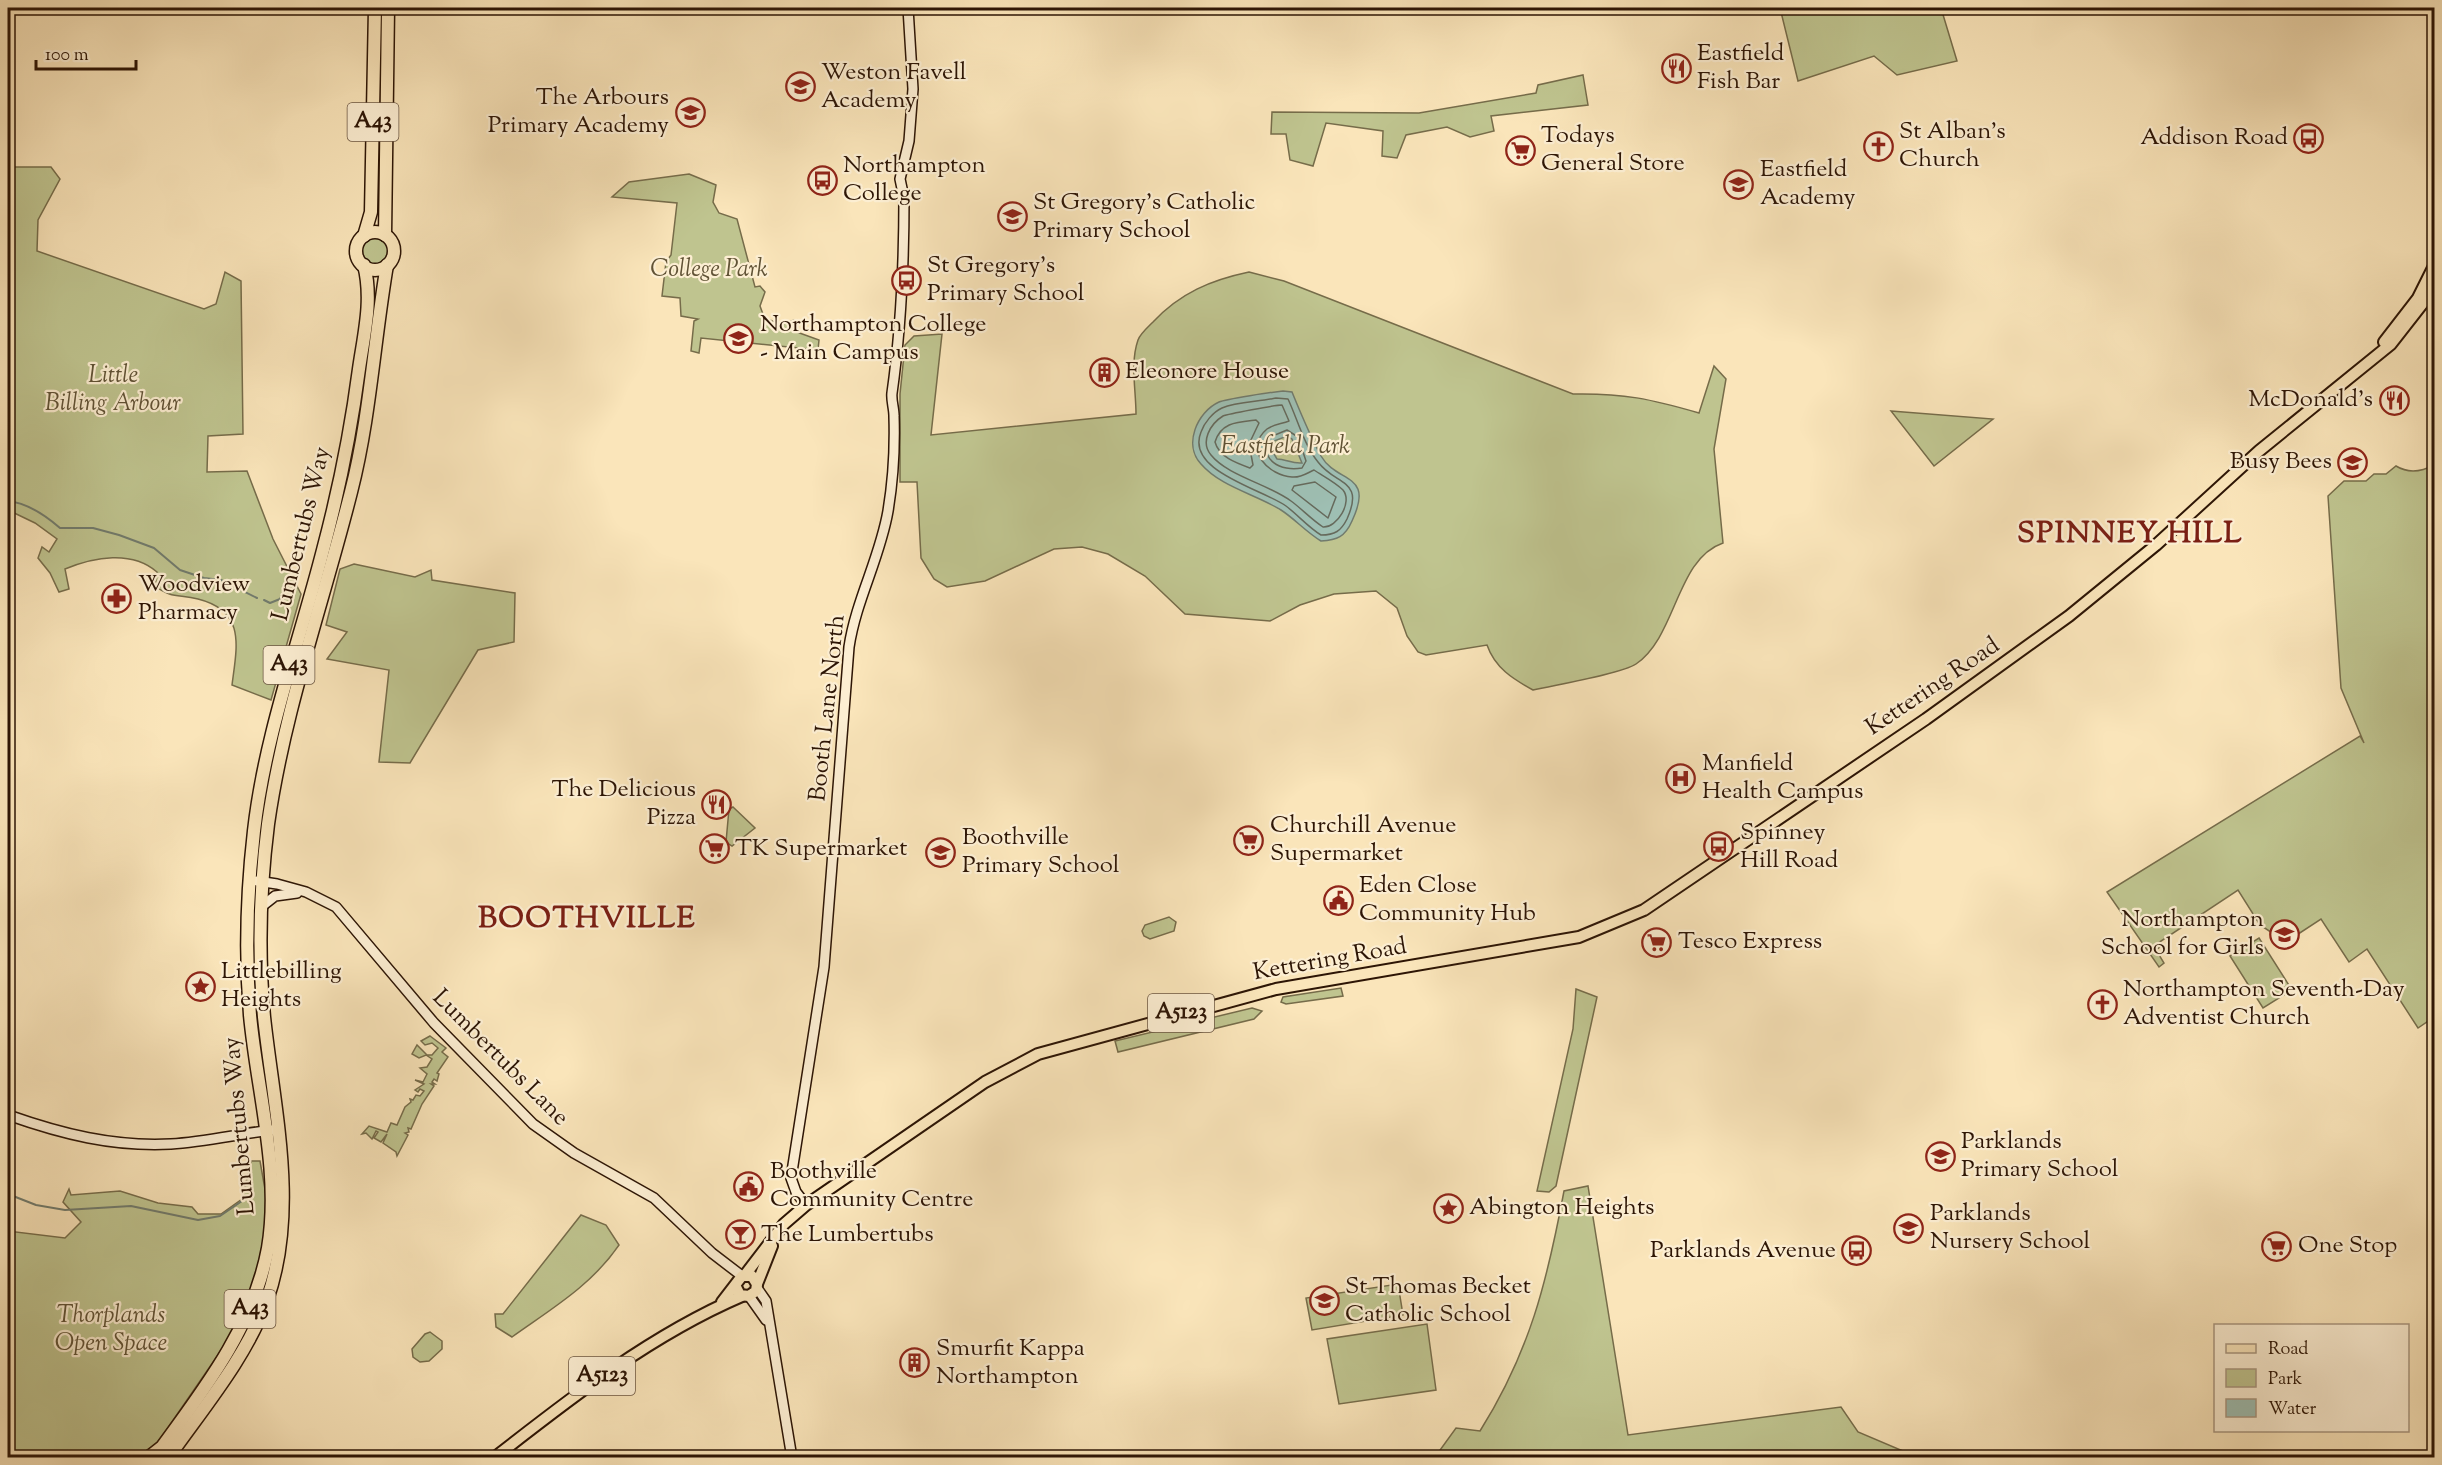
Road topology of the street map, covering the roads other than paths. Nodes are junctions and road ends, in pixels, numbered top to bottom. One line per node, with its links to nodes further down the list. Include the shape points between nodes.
1 (375, 8): 5 (highway, A43, via 371,212)
2 (388, 8): 4 (highway, A43)
3 (908, 8): 17 (street, Booth Lane North, via 913,106 900,179 904,198 901,324 891,394 891,493 849,647 824,968 790,1178)
4 (385, 235): 5 (highway, via 374,232); 6 (highway, A43, via 394,248)
5 (364, 236): 7 (highway, A43, via 356,252)
6 (387, 265): 7 (highway, via 375,269); 12 (highway, Lumbertubs Way / A43, via 360,452 287,730 268,824)
7 (364, 266): 11 (highway, Lumbertubs Way / A43, via 369,292 354,411 323,551 272,732 254,827)
8 (2434, 266): 10 (main road, Kettering Road / A5123, via 2418,298)
9 (2434, 289): 10 (main road, Kettering Road / A5123, via 2391,344)
10 (2376, 355): 17 (main road, Kettering Road / A5123, via 2054,628 1644,910 1579,937 1276,989 1038,1054 986,1082)
11 (249, 880): 12 (street, Lumbertubs Lane); 16 (highway, Lumbertubs Way / A43, via 250,1014)
12 (263, 882): 13 (street, Lumbertubs Lane); 14 (highway, Lumbertubs Way / A43)
13 (306, 892): 14 (street, via 275,896); 20 (street, Lumbertubs Lane, via 340,911 434,1023 533,1124 574,1153 654,1198 712,1252)
14 (261, 907): 16 (highway, Lumbertubs Way / A43)
15 (8, 1115): 16 (street, via 78,1137 130,1144 173,1144)
16 (271, 1130): 25 (highway, Lumbertubs Way / A43, via 269,1235 252,1306 237,1337 175,1429); 26 (highway, Lumbertubs Way / A43, via 284,1200 278,1259 267,1301 243,1350)
17 (806, 1205): 18 (main road, Kettering Road / A5123)
18 (775, 1237): 19 (main road, Kettering Road / A5123); 20 (main road, Kettering Road / A5123)
19 (764, 1268): 21 (main road, Kettering Road / A5123); 23 (street)
20 (744, 1275): 21 (main road, via 754,1278); 22 (main road, Kettering Road)
21 (757, 1286): 22 (main road); 23 (street)
22 (742, 1293): 24 (street); 27 (main road, A5123, via 620,1363)
23 (766, 1301): 24 (street)
24 (768, 1324): 28 (street)
25 (148, 1458)
26 (168, 1458)
27 (494, 1458)
28 (792, 1458)

